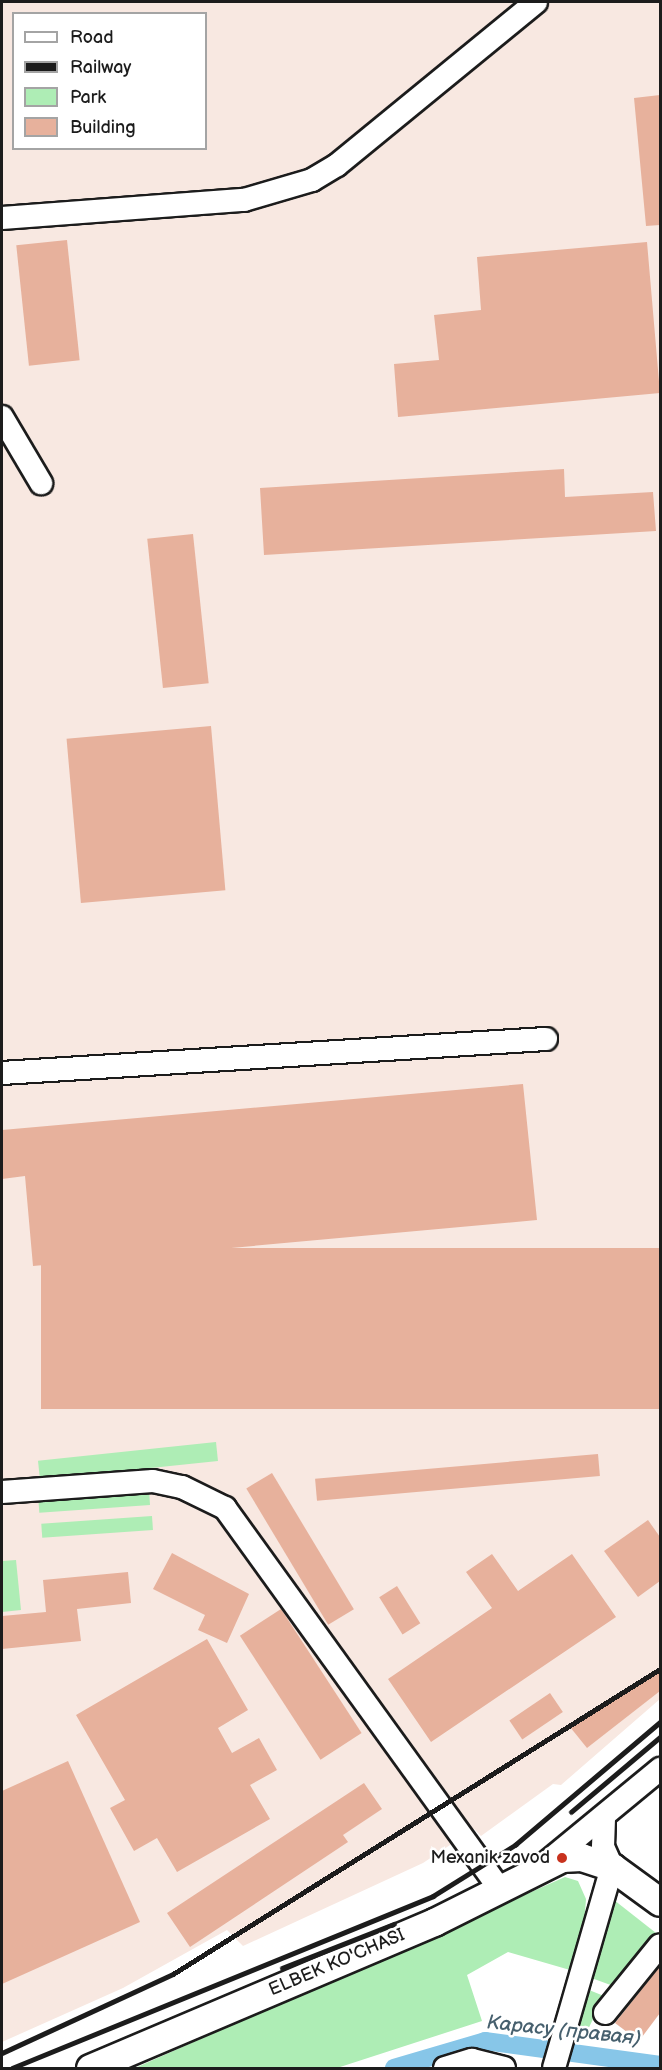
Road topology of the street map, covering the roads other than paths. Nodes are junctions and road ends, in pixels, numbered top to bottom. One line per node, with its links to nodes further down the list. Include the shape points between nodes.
1 (536, 2): 2 (street, via 337,165 312,180 244,200)
2 (2, 218)
3 (2, 417): 4 (street)
4 (41, 483)
5 (546, 1040): 6 (street)
6 (2, 1073)
7 (2, 1492): 12 (street, via 153,1481 182,1487 225,1508)
8 (660, 1769): 9 (street)
9 (604, 1817): 10 (street); 11 (street, via 603,1847)
10 (545, 1864): 11 (main road, ELBEK KO'CHASI, via 581,1857); 12 (main road, ELBEK KO'CHASI)
11 (612, 1867): 13 (main road); 19 (street)
12 (500, 1889): 16 (main road, ELBEK KO'CHASI, via 434,1922)
13 (660, 1902)
14 (660, 1944): 15 (street)
15 (605, 2013)
16 (90, 2068)
17 (445, 2068): 18 (street, via 472,2060)
18 (504, 2068)
19 (554, 2068)

